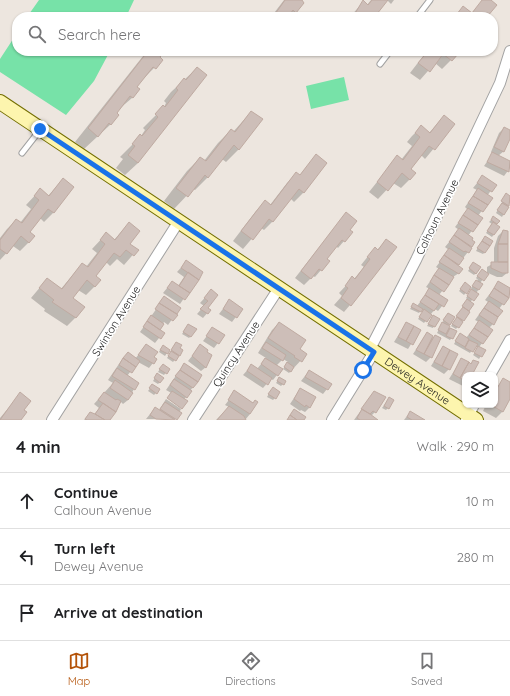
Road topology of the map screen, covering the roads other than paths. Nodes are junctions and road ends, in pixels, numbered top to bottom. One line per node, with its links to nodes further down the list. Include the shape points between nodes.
1 (430, 0): 2 (lane)
2 (421, 12)
3 (510, 51): 7 (street, Calhoun Avenue)
4 (386, 56): 5 (lane)
5 (380, 64)
6 (510, 76): 7 (street, Calhoun Avenue)
7 (500, 83): 14 (street, Calhoun Avenue)
8 (0, 102): 9 (street, Dewey Avenue)
9 (40, 129): 10 (lane); 11 (street, Dewey Avenue)
10 (22, 153)
11 (179, 221): 12 (street, Dewey Avenue); 17 (street, Swinton Avenue)
12 (279, 288): 14 (street, Dewey Avenue); 18 (street, Quincy Avenue)
13 (510, 340): 15 (street)
14 (372, 350): 16 (street, Dewey Avenue); 19 (street, Calhoun Avenue)
15 (492, 372)
16 (471, 415)
17 (52, 420)
18 (193, 420)
19 (332, 420)

